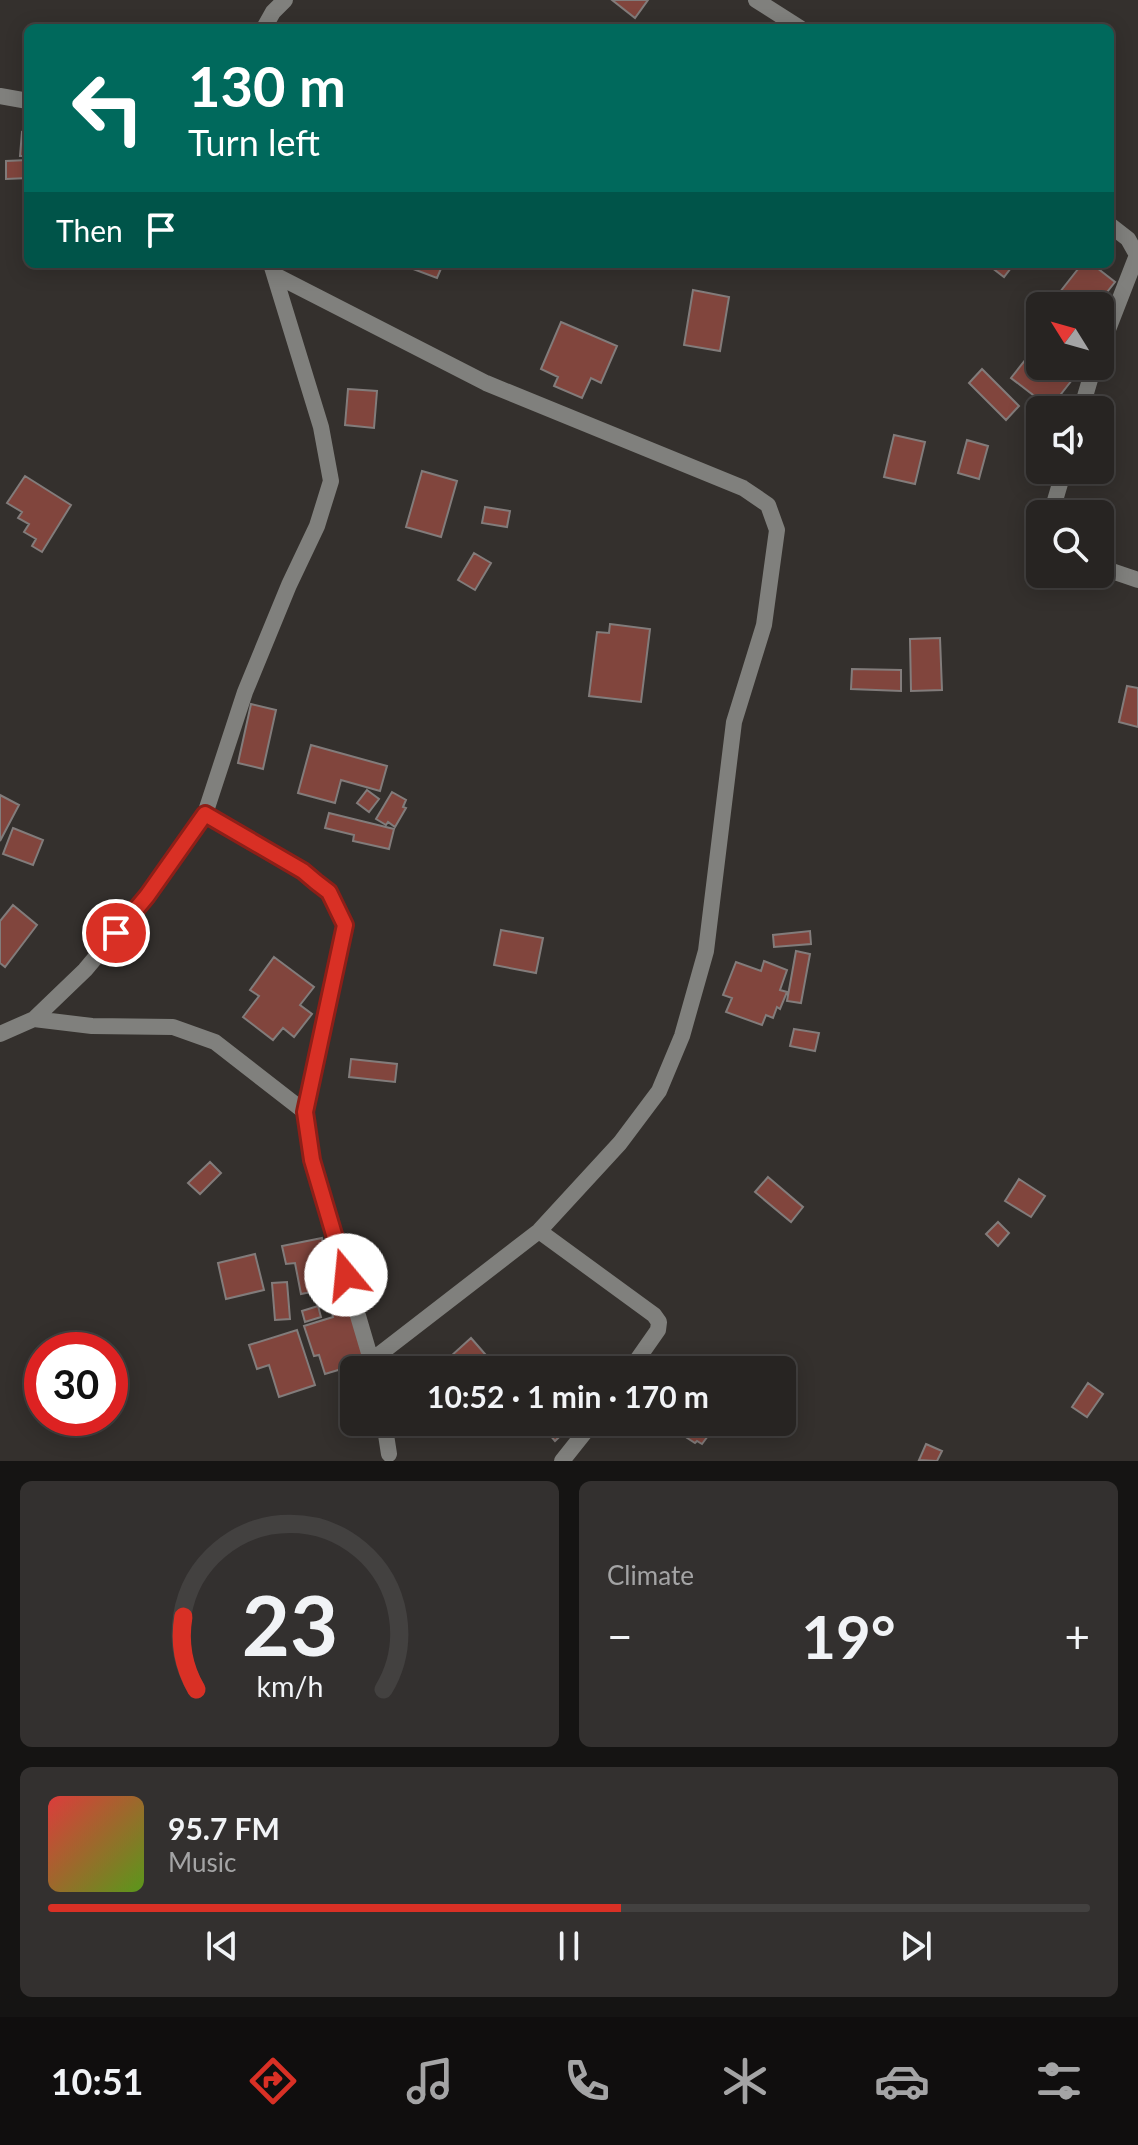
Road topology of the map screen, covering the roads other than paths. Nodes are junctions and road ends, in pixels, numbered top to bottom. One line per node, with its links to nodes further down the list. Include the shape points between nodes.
1 (285, 0): 4 (street)
2 (756, 0): 3 (street)
3 (774, 5): 5 (street)
4 (266, 24)
5 (795, 24)
6 (0, 96): 7 (street)
7 (24, 100)
8 (1114, 228): 10 (street, via 1137,255)
9 (273, 269): 13 (street, via 321,427 331,481 317,526 245,692); 17 (street, via 486,383 743,488 768,505 777,530 764,625 734,722 706,951 682,1036 659,1091 620,1143)
10 (1114, 314)
11 (1114, 572): 12 (street)
12 (1138, 580)
13 (205, 814): 14 (street, via 147,896 85,970); 16 (street, via 312,878 329,892 345,925)
14 (34, 1019): 15 (street); 16 (street, via 173,1027 215,1042)
15 (0, 1034)
16 (305, 1112): 18 (street, via 312,1160)
17 (539, 1231): 19 (street); 20 (street, via 654,1315 658,1330)
18 (370, 1356)
19 (384, 1356)
20 (640, 1356)
21 (386, 1436): 23 (street)
22 (582, 1436): 24 (street)
23 (389, 1454)
24 (562, 1461)

